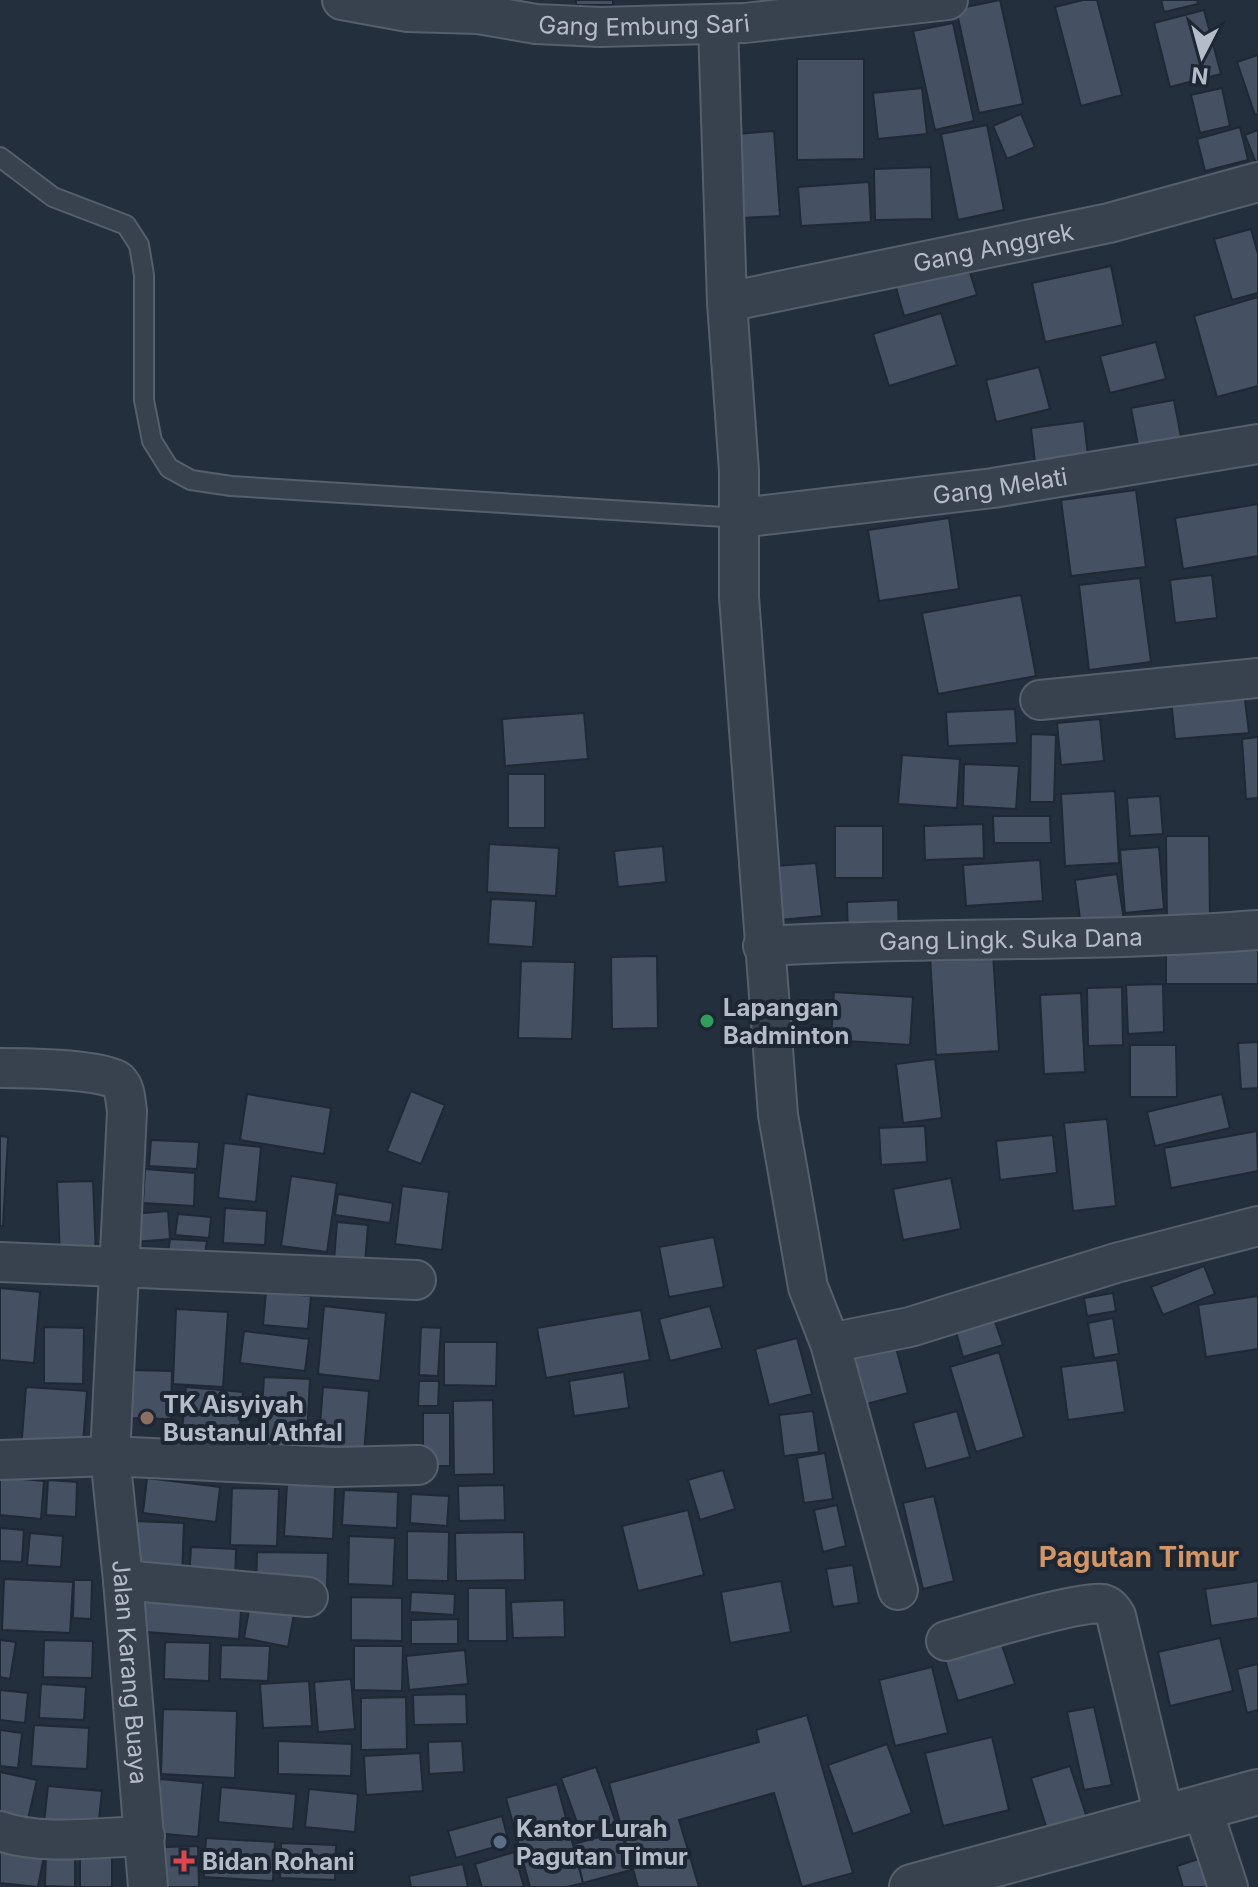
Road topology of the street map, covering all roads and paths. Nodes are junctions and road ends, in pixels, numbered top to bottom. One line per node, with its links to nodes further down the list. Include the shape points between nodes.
1 (342, 0): 4 (street, Gang Embung Sari, via 408,12)
2 (948, 0): 3 (street, Gang Embung Sari)
3 (870, 4): 5 (street, Gang Embung Sari)
4 (477, 7): 5 (street, Gang Embung Sari, via 536,24 600,27)
5 (735, 16): 8 (street)
6 (0, 157): 10 (lane, via 53,197 126,225 139,245 144,275 144,400 152,441 169,468 191,480)
7 (1258, 182): 8 (street, Gang Anggrek, via 1109,223)
8 (727, 302): 10 (street)
9 (1258, 444): 10 (street, Gang Melati, via 993,488)
10 (740, 518): 14 (street, via 739,597)
11 (1258, 678): 12 (street)
12 (1040, 700)
13 (1258, 930): 14 (street, Gang Lingk. Suka Dana)
14 (763, 946): 20 (street, via 791,1200 808,1287)
15 (0, 1068): 18 (street, Jalan Karang Buaya, via 96,1074 115,1078 124,1088)
16 (1258, 1226): 20 (street, via 1101,1267 910,1327)
17 (0, 1262): 18 (street)
18 (120, 1268): 19 (street); 21 (street, Jalan Karang Buaya)
19 (416, 1280)
20 (830, 1343): 25 (street)
21 (110, 1456): 22 (street); 23 (street, via 349,1467); 24 (street, Jalan Karang Buaya)
22 (0, 1460)
23 (418, 1465)
24 (123, 1580): 26 (street); 31 (street, Jalan Karang Buaya)
25 (898, 1590)
26 (308, 1597)
27 (946, 1641): 29 (street, via 1077,1607 1111,1607)
28 (1258, 1792): 29 (street)
29 (1184, 1814): 32 (street); 35 (street)
30 (0, 1831): 31 (street, via 61,1839)
31 (145, 1836): 33 (street, Jalan Karang Buaya)
32 (992, 1877): 34 (street)
33 (148, 1887)
34 (912, 1887)
35 (1228, 1887)

